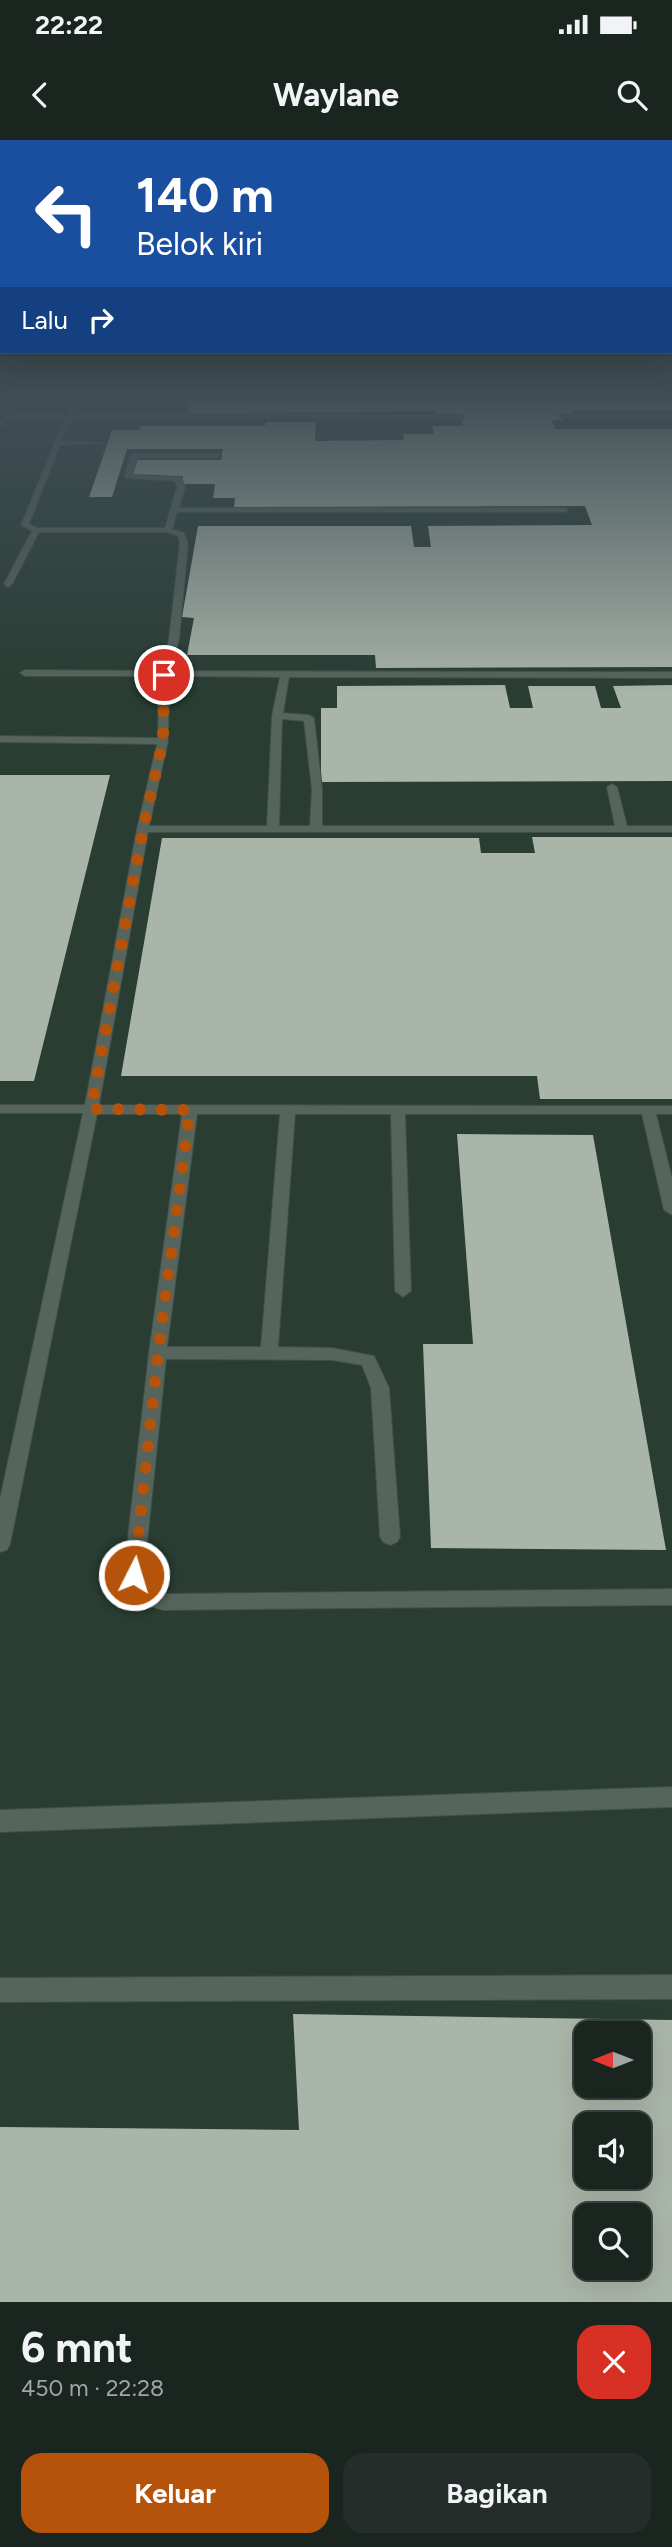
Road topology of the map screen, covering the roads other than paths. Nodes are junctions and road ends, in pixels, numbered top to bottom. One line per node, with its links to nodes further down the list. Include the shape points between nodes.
1 (36, 494): 5 (lane, via 24,523)
2 (180, 494): 3 (lane)
3 (176, 510): 4 (lane); 6 (lane)
4 (564, 510)
5 (36, 530): 6 (lane); 7 (lane)
6 (168, 530): 9 (lane, via 181,536 184,543 174,639)
7 (8, 584)
8 (25, 673): 9 (lane)
9 (164, 675): 10 (lane); 14 (lane)
10 (285, 675): 11 (lane); 12 (lane)
11 (672, 675)
12 (277, 716): 17 (lane); 18 (lane, via 309,718 317,789)
13 (0, 739): 14 (lane)
14 (163, 741): 16 (lane)
15 (612, 787): 19 (lane)
16 (143, 829): 17 (lane); 22 (lane)
17 (273, 829): 18 (lane)
18 (316, 830): 19 (lane)
19 (621, 830): 20 (lane)
20 (672, 830)
21 (0, 1109): 22 (lane)
22 (91, 1109): 23 (lane); 33 (lane)
23 (190, 1110): 24 (lane); 30 (lane)
24 (288, 1110): 25 (lane); 31 (lane)
25 (398, 1110): 26 (lane); 29 (lane)
26 (648, 1110): 27 (lane); 28 (lane)
27 (672, 1110)
28 (672, 1210)
29 (403, 1291)
30 (158, 1353): 31 (lane); 34 (lane, via 134,1575 150,1600)
31 (269, 1354): 32 (lane, via 332,1354 369,1360 380,1388)
32 (390, 1537)
33 (0, 1544)
34 (672, 1597)
35 (672, 1797): 36 (lane)
36 (0, 1821)
37 (672, 1987): 38 (lane)
38 (0, 1990)

